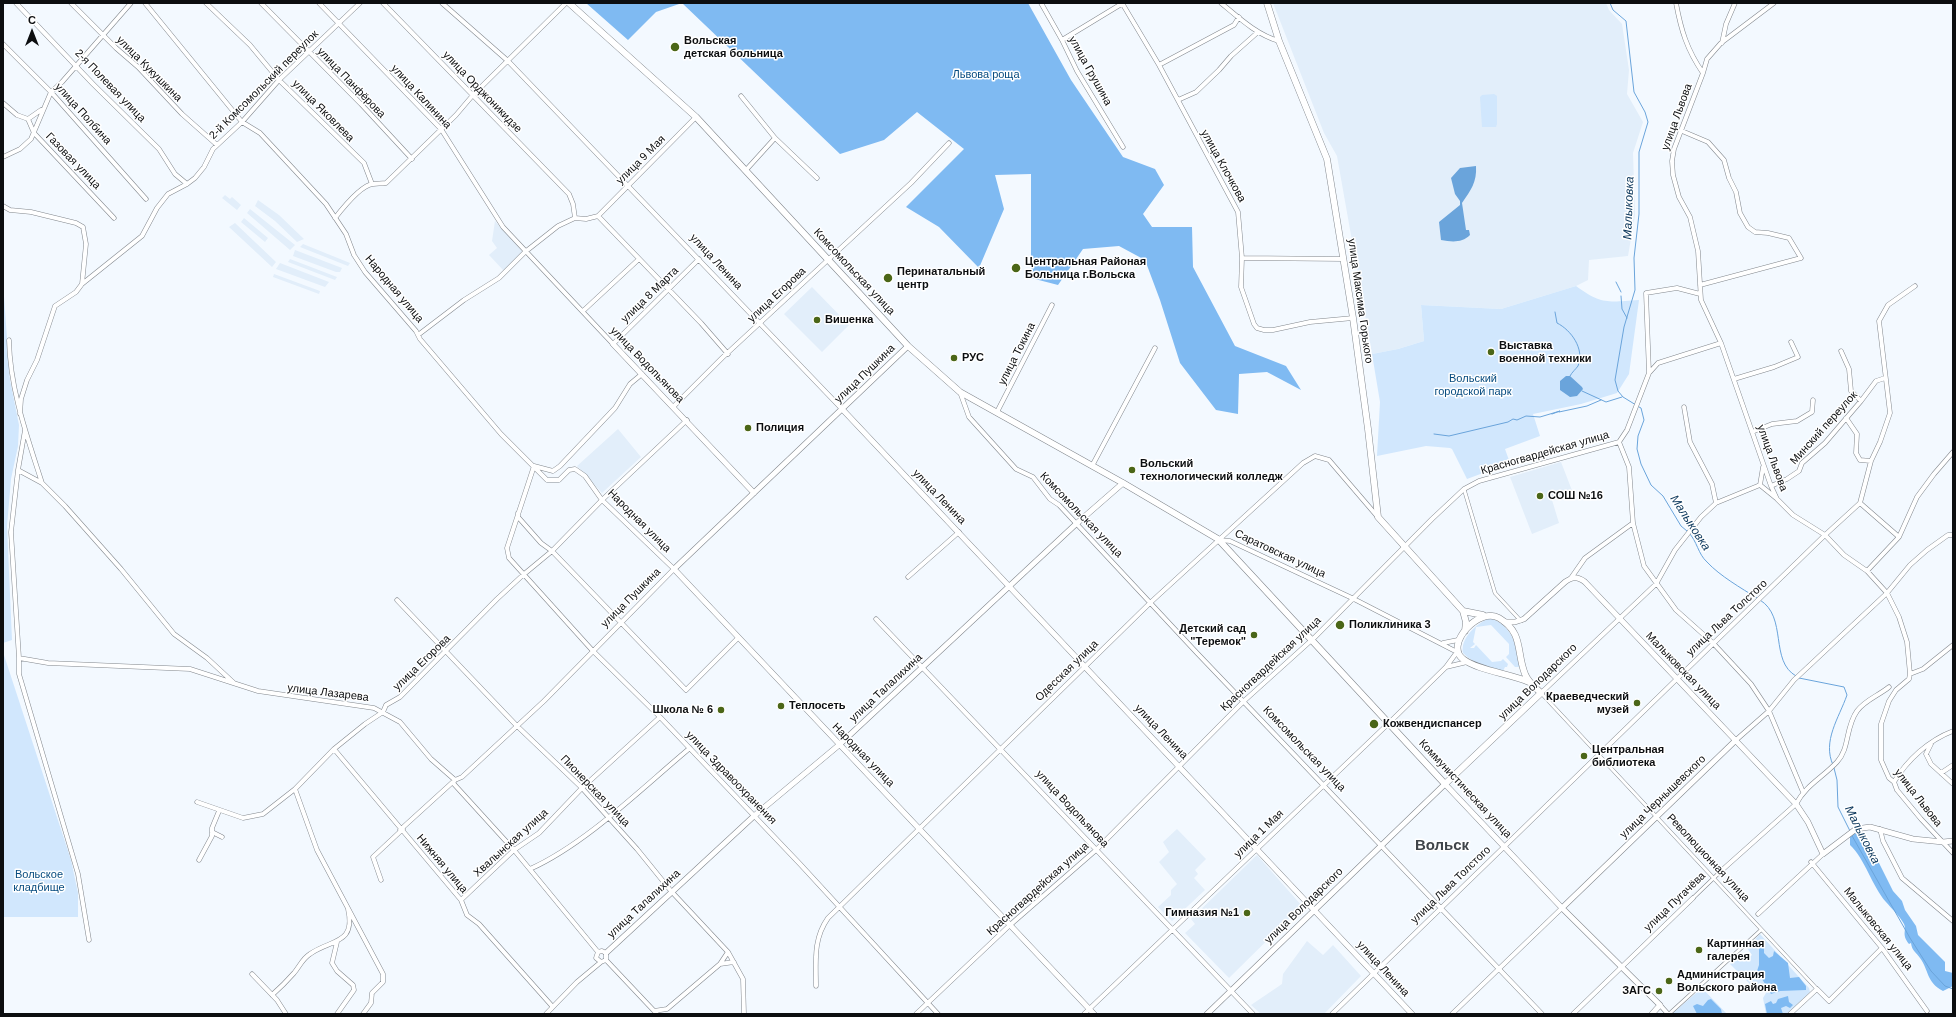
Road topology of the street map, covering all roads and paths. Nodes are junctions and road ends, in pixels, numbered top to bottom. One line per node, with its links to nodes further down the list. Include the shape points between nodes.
1 (16, 3): 30 (street, 2-я Полевая улица)
2 (71, 3): 23 (street, улица Кукушкина)
3 (132, 3): 19 (street)
4 (145, 3): 42 (street, Народная улица)
5 (206, 3): 33 (street, улица Яковлева, via 250,45)
6 (261, 3): 28 (street, улица Панфёрова)
7 (318, 3): 21 (street, улица Калинина)
8 (360, 3): 21 (street, 2-й Комсомольский переулок)
9 (383, 3): 35 (street, улица Орджоникидзе)
10 (442, 3): 29 (street, улица Ленина)
11 (567, 3): 29 (street); 40 (main road, Комсомольская улица)
12 (1041, 3): 24 (street, улица Грушина)
13 (1123, 3): 24 (street); 31 (street, улица Клочкова)
14 (1221, 3): 20 (street)
15 (1267, 3): 25 (main road, улица Максима Горького)
16 (1676, 3): 32 (street, улица Львова, via 1681,29)
17 (1735, 3): 26 (street, via 1726,24)
18 (1774, 3): 26 (street)
19 (126, 5): 23 (street)
20 (1239, 17): 22 (street); 31 (street, via 1228,29)
21 (338, 23): 28 (street, 2-й Комсомольский переулок); 43 (street, улица Калинина)
22 (1258, 32): 25 (street); 37 (street, via 1196,92)
23 (102, 35): 30 (street); 48 (street, улица Кукушкина)
24 (1062, 40): 49 (street, улица Грушина, via 1077,71)
25 (1279, 41): 66 (main road, улица Максима Горького, via 1327,159)
26 (1722, 43): 32 (street, via 1707,59)
27 (3, 44): 34 (street, улица Полбина)
28 (309, 52): 33 (street, 2-й Комсомольский переулок); 51 (street, улица Панфёрова)
29 (508, 61): 35 (street); 56 (street, улица Ленина)
30 (76, 65): 34 (street); 54 (street, 2-я Полевая улица, via 159,149 175,174)
31 (1159, 65): 37 (street, улица Клочкова)
32 (1702, 74): 44 (street, улица Львова)
33 (279, 80): 42 (street, 2-й Комсомольский переулок); 55 (street, улица Яковлева, via 364,164)
34 (50, 92): 39 (street); 57 (street, улица Полбина)
35 (473, 95): 43 (street); 62 (street, улица Орджоникидзе, via 569,194)
36 (741, 96): 46 (street)
37 (1178, 100): 64 (street, улица Клочкова, via 1238,212)
38 (3, 103): 41 (street, via 17,115)
39 (43, 108): 41 (street); 45 (street)
40 (696, 117): 52 (main road, Комсомольская улица); 56 (street, улица 9 Мая)
41 (28, 119): 45 (street, Газовая улица)
42 (242, 122): 48 (street, 2-й Комсомольский переулок); 61 (street, Народная улица, via 260,133 326,204)
43 (441, 129): 51 (street); 63 (street, улица Калинина, via 492,211)
44 (1682, 131): 70 (street, улица Львова, via 1674,149 1673,175 1679,197 1690,217 1698,251); 70 (street, via 1708,142 1724,160 1736,192 1740,213 1748,227 1755,232 1789,238 1800,258)
45 (34, 133): 50 (street, via 20,149); 60 (street, Газовая улица)
46 (775, 138): 52 (street); 53 (street)
47 (949, 143): 68 (street, улица Егорова)
48 (217, 146): 54 (street, 2-й Комсомольский переулок, via 196,178)
49 (1123, 147)
50 (3, 157)
51 (412, 159): 55 (street, via 386,183)
52 (746, 170): 68 (main road, Комсомольская улица)
53 (817, 178)
54 (188, 184): 69 (street, 2-й Комсомольский переулок, via 168,194 142,236)
55 (372, 184): 61 (street, via 353,198)
56 (629, 185): 59 (street, улица 9 Мая); 67 (street, улица Ленина)
57 (146, 199)
58 (3, 206): 69 (street, via 10,210 31,212 76,223 83,227 86,244)
59 (598, 216): 62 (street); 65 (street)
60 (114, 218)
61 (335, 218): 78 (street, Народная улица, via 365,272)
62 (575, 218): 63 (street, via 558,226)
63 (525, 252): 75 (street, улица Водопьянова); 78 (street, via 499,278 464,300)
64 (1242, 258): 66 (street); 76 (street, улица Клочкова, via 1241,287 1254,324 1258,328 1273,330 1310,322)
65 (639, 259): 72 (street); 75 (street)
66 (1344, 259): 76 (main road, улица Максима Горького)
67 (699, 260): 72 (street, улица 8 Марта); 77 (street, улица Ленина)
68 (829, 260): 77 (street, улица Егорова); 83 (main road, Комсомольская улица)
69 (82, 284): 98 (street, via 76,292 55,306 37,360 27,380 21,399)
70 (1700, 285): 73 (street, улица Львова)
71 (1915, 286): 89 (street, via 1888,305 1879,322)
72 (668, 289): 81 (street, улица 8 Марта); 86 (street)
73 (1700, 294): 82 (street, улица Львова); 87 (street, via 1678,288 1646,292)
74 (1052, 305): 97 (street, улица Токина)
75 (583, 311): 81 (street, улица Водопьянова)
76 (1353, 318): 121 (main road, улица Максима Горького)
77 (760, 323): 86 (street, улица Егорова); 96 (street, улица Ленина)
78 (418, 335): 107 (street, Народная улица, via 501,434)
79 (8, 340): 98 (street, via 12,382)
80 (1792, 342): 90 (street, via 1798,357)
81 (613, 344): 88 (street, улица Водопьянова)
82 (1721, 344): 87 (street, via 1658,363); 90 (street, улица Львова)
83 (908, 346): 91 (main road, Комсомольская улица); 96 (street, улица Пушкина)
84 (1155, 348): 108 (street)
85 (1841, 351): 93 (street, via 1849,369 1850,391)
86 (728, 354): 94 (street, улица Егорова)
87 (1650, 373): 103 (street, Красногвардейская улица, via 1627,430)
88 (642, 374): 94 (street, улица Водопьянова); 107 (street, via 630,384 615,408 560,466 553,471)
89 (1885, 378): 93 (street, Минский переулок, via 1876,381); 105 (street, via 1890,412)
90 (1734, 379): 102 (street, улица Львова)
91 (960, 392): 97 (main road, Саратовская улица); 123 (street, Комсомольская улица, via 970,417 1016,469 1038,482 1050,499)
92 (1813, 400): 102 (street, via 1812,412 1797,420 1772,424)
93 (1861, 401): 99 (street, Минский переулок)
94 (673, 407): 100 (street, улица Водопьянова)
95 (1684, 407): 118 (street, via 1690,442 1712,484)
96 (843, 410): 115 (street, улица Пушкина); 124 (street, улица Ленина)
97 (997, 412): 108 (main road, Саратовская улица)
98 (20, 414): 101 (street)
99 (1846, 418): 105 (street, via 1857,434 1856,453 1860,460); 113 (street, Минский переулок, via 1825,443 1802,463 1799,471)
100 (687, 420): 115 (street, улица Водопьянова); 117 (street, улица Егорова)
101 (25, 430): 109 (street); 110 (street)
102 (1752, 432): 106 (street, улица Львова)
103 (1619, 442): 114 (street, Красногвардейская улица, via 1479,481); 122 (street, via 1629,468)
104 (1953, 452): 127 (street, via 1918,497)
105 (1871, 461): 119 (street)
106 (1763, 463): 112 (street); 113 (street, улица Львова)
107 (534, 466): 117 (street, Народная улица, via 547,480 559,480 570,470 575,469 585,476); 120 (street)
108 (1092, 466): 111 (main road, Саратовская улица)
109 (18, 470): 110 (street); 159 (street, via 11,532)
110 (42, 483): 169 (street, via 121,569 174,634 207,658)
111 (1123, 483): 123 (street, улица Талалихина); 128 (main road, Саратовская улица)
112 (1760, 485): 116 (street); 118 (street, улица Володарского)
113 (1771, 486): 116 (street, улица Львова)
114 (1464, 489): 129 (street, Красногвардейская улица); 146 (street, via 1495,593)
115 (754, 493): 131 (street, улица Пушкина)
116 (1777, 499): 125 (street, улица Львова, via 1794,515)
117 (602, 500): 130 (street, улица Егорова); 131 (street, Народная улица)
118 (1716, 502): 136 (street, улица Володарского, via 1701,516 1675,550)
119 (1860, 503): 125 (street, улица Льва Толстого); 127 (street)
120 (518, 511): 130 (street, via 518,517 528,529); 133 (street, улица Здравоохранения, via 507,548 509,558)
121 (1378, 517): 128 (street, Одесская улица, via 1328,460 1315,456 1296,468); 129 (main road)
122 (1633, 523): 135 (street, via 1585,558); 136 (street, via 1644,566)
123 (1076, 524): 137 (street, улица Талалихина); 141 (street, Комсомольская улица)
124 (959, 532): 134 (street); 137 (street, улица Ленина)
125 (1825, 535): 132 (street, улица Львова, via 1844,555); 154 (street, улица Льва Толстого)
126 (1953, 535): 138 (street, улица Чернышевского, via 1948,535 1927,550 1910,565)
127 (1899, 537): 132 (street)
128 (1218, 539): 139 (street, Саратовская улица, via 1230,541); 141 (street, Одесская улица, via 1171,586); 151 (main road, Коммунистическая улица)
129 (1405, 545): 139 (street, Красногвардейская улица); 142 (main road)
130 (552, 551): 133 (street, улица Егорова); 148 (street)
131 (674, 569): 148 (street, улица Пушкина); 150 (street, Народная улица)
132 (1867, 571): 138 (street, улица Львова)
133 (523, 575): 156 (street, улица Здравоохранения); 157 (street, улица Егорова)
134 (908, 578)
135 (1571, 578): 144 (street, Малыковская улица, via 1585,582); 146 (street)
136 (1656, 584): 144 (street, улица Володарского); 154 (street, via 1676,610)
137 (1010, 586): 161 (street, улица Ленина); 163 (street, улица Талалихина)
138 (1887, 593): 165 (street, улица Львова, via 1899,617 1907,642); 173 (street, улица Чернышевского, via 1794,680)
139 (1352, 598): 151 (street, Красногвардейская улица); 153 (street, Саратовская улица)
140 (397, 600): 157 (street, Пионерская улица)
141 (1151, 602): 161 (street, Одесская улица); 172 (street, Комсомольская улица)
142 (1463, 611): 143 (main road); 149 (main road)
143 (1483, 616): 147 (main road, via 1494,616); 149 (main road)
144 (1619, 618): 167 (street, Малыковская улица); 171 (street, улица Володарского)
145 (876, 619): 163 (street, улица Водопьянова)
146 (1521, 621): 147 (street)
147 (1504, 622): 164 (main road, via 1517,636)
148 (620, 623): 150 (street, via 686,690); 156 (street, улица Пушкина)
149 (1465, 631): 152 (main road)
150 (738, 638): 181 (street, Народная улица)
151 (1311, 640): 172 (street, Красногвардейская улица); 176 (main road, Коммунистическая улица)
152 (1458, 640): 153 (street); 158 (main road)
153 (1443, 643): 158 (street, Саратовская улица)
154 (1713, 643): 167 (street, улица Льва Толстого); 173 (street, via 1751,684)
155 (1953, 645): 165 (street, via 1923,669)
156 (592, 650): 175 (street, улица Здравоохранения); 177 (street, улица Пушкина, via 544,701)
157 (448, 651): 174 (street, улица Егорова, via 400,697 386,705); 177 (street, Пионерская улица)
158 (1457, 652): 160 (main road); 162 (street, улица 1 Мая)
159 (20, 658): 169 (street, улица Лазарева, via 48,663 190,670); 237 (street, via 19,674 27,706 78,874)
160 (1467, 662): 162 (street); 166 (main road)
161 (1085, 667): 183 (street, Одесская улица); 187 (street, улица Ленина)
162 (1446, 667): 176 (street, улица 1 Мая)
163 (923, 668): 181 (street, улица Талалихина); 183 (street, улица Водопьянова)
164 (1523, 669): 166 (main road); 168 (main road)
165 (1910, 674): 190 (street, улица Львова, via 1909,679 1896,690 1889,701 1881,724 1881,760 1889,778)
166 (1514, 676): 168 (main road)
167 (1676, 679): 179 (street, Малыковская улица); 185 (street, улица Льва Толстого)
168 (1530, 682): 171 (main road)
169 (236, 684): 174 (street, улица Лазарева, via 284,696 359,705)
170 (1889, 687): 196 (street, улица Пугачёва, via 1866,701 1856,712 1846,736 1846,751)
171 (1541, 693): 185 (street, Революционная улица); 191 (main road, улица Володарского)
172 (1244, 701): 187 (street, Красногвардейская улица); 193 (street, Комсомольская улица)
173 (1769, 711): 179 (street, улица Чернышевского); 196 (street)
174 (383, 712): 184 (street, улица Егорова); 189 (street, улица Лазарева, via 400,722)
175 (660, 717): 182 (street, улица Здравоохранения); 194 (street, Хвалынская улица)
176 (1389, 723): 191 (main road, Коммунистическая улица); 193 (street, улица 1 Мая)
177 (516, 725): 189 (street, улица Пушкина); 194 (street, Пионерская улица)
178 (1953, 731): 180 (street)
179 (1736, 740): 198 (street, Малыковская улица); 202 (street, улица Чернышевского)
180 (1933, 742): 188 (street, via 1926,754 1931,764); 190 (street, via 1902,769)
181 (839, 745): 201 (street, улица Талалихина); 203 (street, Народная улица)
182 (690, 748): 200 (street); 201 (street, улица Здравоохранения)
183 (1001, 748): 203 (street, Одесская улица); 214 (street, улица Водопьянова)
184 (334, 749): 195 (street, улица Егорова); 205 (street, Нижняя улица)
185 (1598, 755): 202 (street, Революционная улица); 211 (street, улица Льва Толстого)
186 (1953, 764): 188 (street)
187 (1180, 766): 212 (street, улица Ленина); 214 (street, Красногвардейская улица)
188 (1941, 772): 192 (street)
189 (454, 782): 205 (street, улица Пушкина); 213 (street, улица Лазарева)
190 (1894, 782): 209 (street, улица Львова, via 1897,790)
191 (1445, 784): 210 (street, улица Володарского); 211 (street, Коммунистическая улица)
192 (1953, 784)
193 (1324, 785): 210 (street, Комсомольская улица); 212 (street, улица 1 Мая)
194 (582, 788): 200 (street, Пионерская улица); 213 (street, Хвалынская улица, via 539,833)
195 (295, 789): 199 (street, улица Егорова, via 263,814 243,818); 226 (street, via 317,850)
196 (1803, 792): 198 (street, улица Пугачёва)
197 (197, 802): 199 (street, улица Егорова)
198 (1796, 804): 216 (street, Малыковская улица, via 1808,822); 220 (street, улица Пугачёва)
199 (219, 811): 206 (street)
200 (608, 816): 219 (street, via 550,860); 223 (street, Пионерская улица)
201 (754, 816): 223 (street, улица Талалихина); 227 (street, улица Здравоохранения)
202 (1657, 817): 221 (street, Революционная улица); 228 (street, улица Чернышевского)
203 (919, 829): 227 (street, Одесская улица); 234 (street, Народная улица)
204 (1880, 829): 209 (street, via 1913,839); 216 (street, via 1870,827 1853,831); 233 (street, via 1883,841 1902,878)
205 (401, 830): 222 (street, улица Пушкина, via 373,857); 225 (street, Нижняя улица)
206 (212, 832): 207 (street); 217 (street)
207 (222, 837)
208 (1953, 841): 209 (street)
209 (1943, 842): 215 (street, улица Львова)
210 (1382, 846): 229 (street, улица Володарского); 230 (street, Комсомольская улица)
211 (1504, 846): 228 (street, Коммунистическая улица); 230 (street, улица Льва Толстого)
212 (1257, 848): 229 (street, улица Ленина); 235 (street, улица 1 Мая)
213 (514, 850): 219 (street, улица Лазарева); 225 (street, Хвалынская улица)
214 (1096, 850): 234 (street, Красногвардейская улица); 235 (street, улица Водопьянова)
215 (1953, 853)
216 (1823, 854): 218 (street)
217 (199, 860)
218 (1812, 862): 231 (street); 239 (street, Малыковская улица)
219 (530, 870): 240 (street, улица Лазарева)
220 (1721, 872): 221 (street, улица Пугачёва)
221 (1714, 878): 224 (street, улица Пугачёва); 232 (street, Революционная улица)
222 (381, 880)
223 (671, 891): 241 (street, Пионерская улица); 242 (street, улица Талалихина)
224 (1693, 898): 246 (street, улица Пугачёва)
225 (461, 900): 255 (street, Нижняя улица, via 467,915 479,924)
226 (346, 903): 238 (street, via 350,919 349,928 347,934); 262 (street, via 383,974 383,982 372,993 371,1003)
227 (840, 908): 250 (street, Одесская улица, via 820,929 816,944); 254 (street, улица Здравоохранения)
228 (1562, 908): 246 (street, Коммунистическая улица); 247 (street, улица Чернышевского)
229 (1315, 909): 248 (street, улица Ленина); 252 (street, улица Володарского)
230 (1440, 909): 247 (street, Комсомольская улица); 248 (street, улица Льва Толстого)
231 (1758, 914): 232 (street)
232 (1753, 919): 236 (street, Революционная улица)
233 (1953, 921)
234 (1010, 925): 254 (street, Красногвардейская улица); 257 (street, Народная улица)
235 (1173, 930): 252 (street, улица Водопьянова); 257 (street, улица 1 Мая)
236 (1762, 930): 251 (street, Революционная улица); 277 (street)
237 (89, 940)
238 (337, 942): 253 (street, via 309,954); 261 (street, via 332,963 353,985 354,990)
239 (1882, 948): 251 (street, Революционная улица, via 1829,1001); 259 (street, Малыковская улица)
240 (598, 952): 242 (street); 243 (street, via 596,958)
241 (728, 952): 244 (street, Пионерская улица); 245 (street)
242 (606, 953): 243 (street)
243 (603, 961): 255 (street, via 576,982); 258 (street)
244 (734, 962): 245 (street); 264 (street, Пионерская улица, via 743,978)
245 (720, 964): 258 (street, via 667,1009)
246 (1621, 966): 256 (street, Коммунистическая улица); 275 (street, улица Пугачёва)
247 (1499, 970): 273 (street, улица Чернышевского); 274 (street, Комсомольская улица)
248 (1373, 973): 271 (street, улица Льва Толстого); 272 (street, улица Ленина)
249 (252, 974): 253 (street)
250 (816, 986)
251 (1817, 989): 278 (street)
252 (1231, 991): 269 (street, улица Володарского); 270 (street, улица Водопьянова)
253 (272, 995): 260 (street)
254 (927, 1003): 265 (street, Красногвардейская улица); 266 (street, улица Здравоохранения)
255 (552, 1006): 263 (street)
256 (1660, 1006): 276 (street); 277 (street, Коммунистическая улица)
257 (1089, 1009): 267 (street, улица 1 Мая); 268 (street, Народная улица)
258 (655, 1012)
259 (1925, 1012)
260 (286, 1014)
261 (337, 1014)
262 (363, 1014)
263 (546, 1014)
264 (744, 1014)
265 (916, 1014)
266 (938, 1014)
267 (1084, 1014)
268 (1094, 1014)
269 (1207, 1014)
270 (1253, 1014)
271 (1332, 1014)
272 (1412, 1014)
273 (1452, 1014)
274 (1542, 1014)
275 (1572, 1014)
276 (1652, 1014)
277 (1669, 1014)
278 (1790, 1014)

